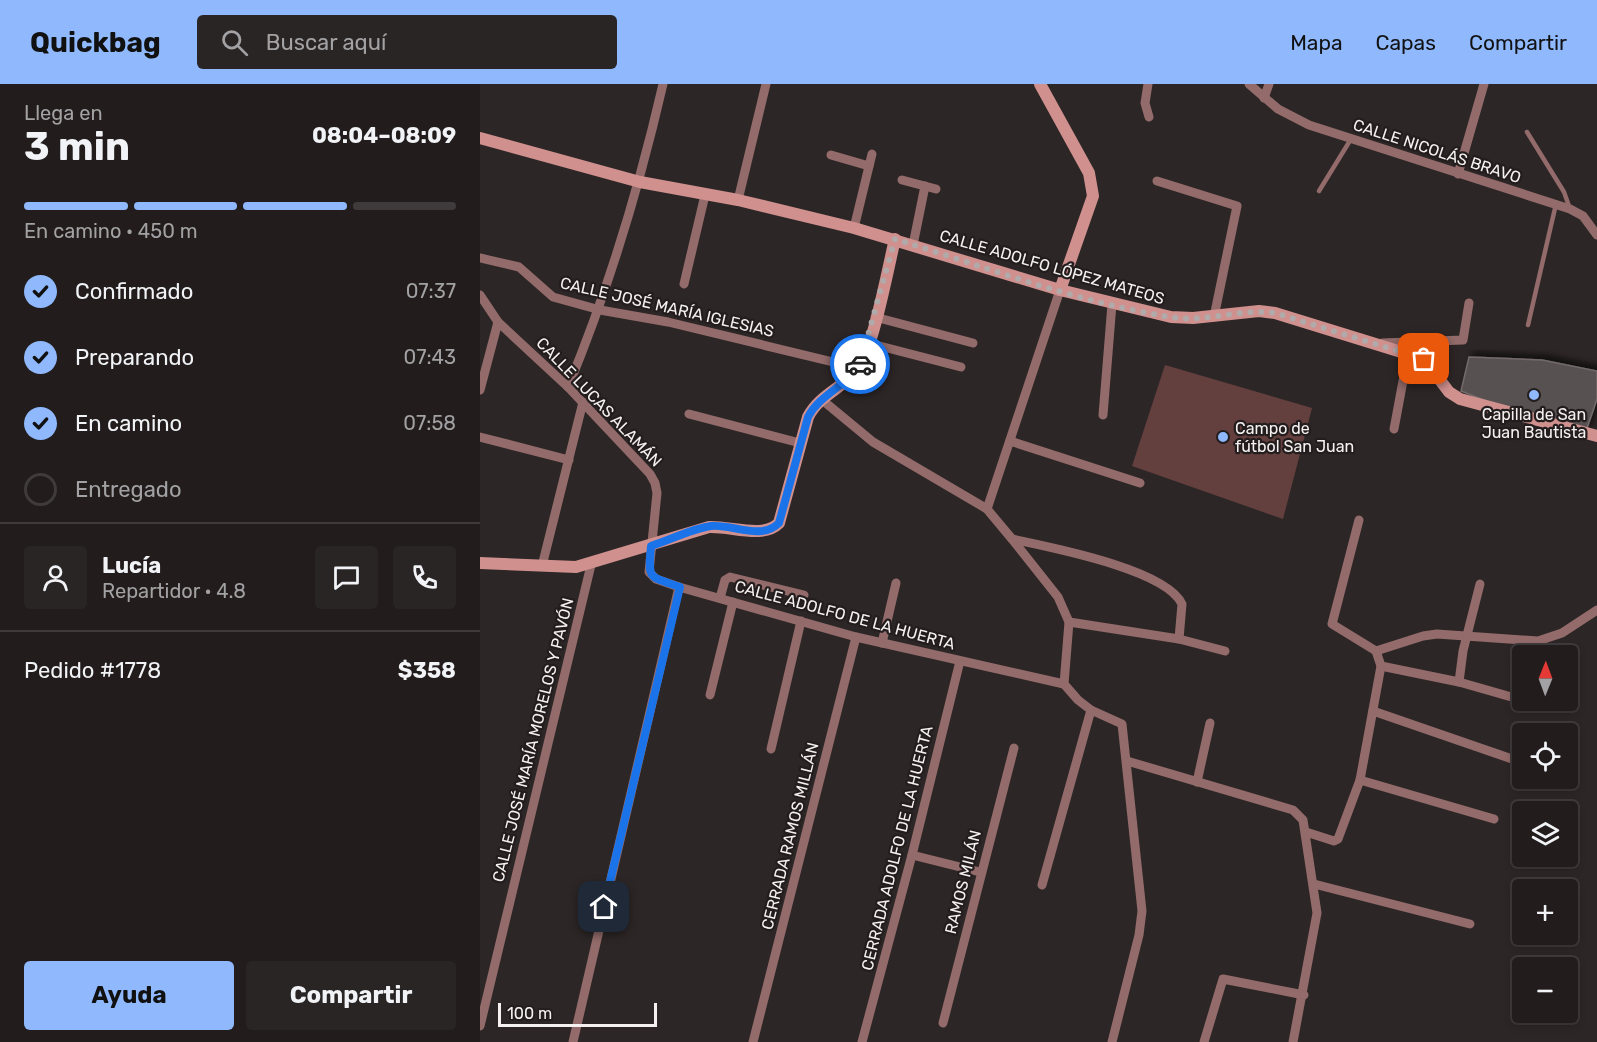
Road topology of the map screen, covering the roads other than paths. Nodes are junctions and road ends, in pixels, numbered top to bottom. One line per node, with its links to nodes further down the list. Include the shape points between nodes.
1 (663, 84): 19 (street)
2 (766, 84): 24 (street)
3 (1040, 84): 33 (main road, via 1092,184 1093,196)
4 (1148, 84): 9 (street, via 1145,103)
5 (1249, 84): 8 (street, CALLE NICOLÁS BRAVO)
6 (1269, 84): 8 (street)
7 (1484, 84): 16 (street)
8 (1264, 98): 12 (street, CALLE NICOLÁS BRAVO, via 1309,125)
9 (1149, 117)
10 (1527, 132): 26 (lane, via 1564,192)
11 (480, 138): 19 (main road, CALLE ADOLFO LÓPEZ MATEOS)
12 (1351, 139): 16 (street, CALLE NICOLÁS BRAVO); 22 (lane)
13 (872, 154): 15 (street)
14 (831, 155): 15 (street)
15 (869, 166): 27 (street)
16 (1458, 174): 25 (street, CALLE NICOLÁS BRAVO)
17 (902, 180): 20 (street)
18 (1157, 181): 39 (street, via 1237,206)
19 (640, 182): 23 (main road, CALLE ADOLFO LÓPEZ MATEOS); 37 (street)
20 (925, 186): 21 (street); 30 (street)
21 (936, 189)
22 (1319, 191)
23 (705, 195): 24 (main road, CALLE ADOLFO LÓPEZ MATEOS); 32 (street)
24 (738, 200): 27 (main road, CALLE ADOLFO LÓPEZ MATEOS)
25 (1556, 204): 26 (street, CALLE NICOLÁS BRAVO); 41 (lane)
26 (1570, 209): 28 (street, CALLE NICOLÁS BRAVO, via 1584,216)
27 (854, 228): 29 (main road, CALLE ADOLFO LÓPEZ MATEOS)
28 (1597, 235)
29 (895, 239): 30 (main road, CALLE ADOLFO LÓPEZ MATEOS); 38 (main road)
30 (913, 245): 33 (main road, CALLE ADOLFO LÓPEZ MATEOS)
31 (480, 258): 37 (street, CALLE JOSÉ MARÍA IGLESIAS, via 519,267 553,297)
32 (684, 284)
33 (1060, 290): 36 (main road, CALLE ADOLFO LÓPEZ MATEOS); 57 (street)
34 (480, 295): 40 (street, CALLE LUCAS ALAMÁN)
35 (1469, 303): 43 (street, via 1463,340)
36 (1112, 304): 39 (main road, CALLE ADOLFO LÓPEZ MATEOS, via 1171,317); 53 (street)
37 (600, 310): 47 (street, CALLE JOSÉ MARÍA IGLESIAS, via 668,322); 48 (street)
38 (875, 317): 42 (main road); 44 (street)
39 (1214, 317): 43 (main road, CALLE ADOLFO LÓPEZ MATEOS, via 1259,311 1275,313)
40 (498, 322): 48 (street, CALLE LUCAS ALAMÁN); 49 (street)
41 (1528, 325)
42 (868, 343): 46 (street); 47 (main road)
43 (1374, 343): 45 (main road, CALLE ADOLFO LÓPEZ MATEOS)
44 (973, 344)
45 (1408, 354): 54 (street); 55 (main road, CALLE ADOLFO LÓPEZ MATEOS, via 1424,359 1449,392 1460,399)
46 (961, 367)
47 (858, 368): 50 (main road)
48 (568, 387): 51 (street, CALLE LUCAS ALAMÁN)
49 (480, 390)
50 (821, 399): 58 (main road, via 808,417); 61 (street, via 873,442)
51 (583, 402): 59 (street); 64 (street, CALLE LUCAS ALAMÁN, via 655,483)
52 (689, 414): 58 (street)
53 (1102, 415)
54 (1394, 429)
55 (1597, 436)
56 (480, 437): 59 (street)
57 (1010, 441): 60 (street); 61 (street)
58 (800, 443): 64 (main road, via 779,523 772,530 709,526)
59 (568, 460): 67 (street)
60 (1140, 483)
61 (987, 509): 63 (street)
62 (1359, 520): 82 (street, via 1332,624)
63 (1012, 539): 76 (street, via 1058,597); 79 (street, via 1089,556 1141,574 1173,593 1182,604)
64 (651, 546): 66 (main road); 70 (street, CALLE ADOLFO DE LA HUERTA, via 651,576)
65 (480, 563): 67 (main road)
66 (591, 565): 67 (main road); 107 (street, CALLE JOSÉ MARÍA MORELOS Y PAVÓN)
67 (542, 566)
68 (896, 583): 80 (street)
69 (1480, 584): 77 (street)
70 (680, 587): 72 (street, CALLE ADOLFO DE LA HUERTA); 108 (street)
71 (804, 595): 72 (street, via 730,577 725,580)
72 (720, 598): 73 (street, CALLE ADOLFO DE LA HUERTA)
73 (734, 602): 75 (street, CALLE ADOLFO DE LA HUERTA); 87 (street)
74 (1597, 610): 77 (street, via 1551,639)
75 (801, 621): 78 (street, CALLE ADOLFO DE LA HUERTA); 93 (street)
76 (1069, 622): 79 (street); 86 (street)
77 (1467, 636): 82 (street, via 1423,636); 85 (street)
78 (856, 637): 80 (street, CALLE ADOLFO DE LA HUERTA); 109 (street, CERRADA RAMOS MILLÁN)
79 (1179, 639): 81 (street)
80 (882, 643): 83 (street, CALLE ADOLFO DE LA HUERTA)
81 (1225, 651)
82 (1376, 651): 84 (street)
83 (960, 660): 86 (street, CALLE ADOLFO DE LA HUERTA); 100 (street, CERRADA ADOLFO DE LA HUERTA)
84 (1381, 666): 85 (street); 90 (street)
85 (1459, 682): 88 (street)
86 (1064, 684): 89 (street)
87 (710, 695)
88 (1512, 697)
89 (1091, 710): 95 (street, via 1122,724); 103 (street)
90 (1373, 711): 94 (street); 96 (street)
91 (1210, 723): 97 (street)
92 (1014, 748): 101 (street, RAMOS MILÁN)
93 (771, 749)
94 (1512, 759)
95 (1127, 761): 97 (street); 111 (street, via 1142,911)
96 (1360, 780): 98 (street); 99 (street, via 1336,841)
97 (1197, 782): 99 (street, via 1293,810 1303,820)
98 (1494, 819)
99 (1306, 832): 102 (street)
100 (912, 855): 101 (street); 110 (street, CERRADA ADOLFO DE LA HUERTA)
101 (980, 872): 106 (street, RAMOS MILÁN)
102 (1314, 884): 104 (street); 105 (street, via 1317,913)
103 (1042, 885)
104 (1470, 924)
105 (1304, 994): 112 (street, via 1223,979); 113 (street)
106 (943, 1023)
107 (480, 1026)
108 (573, 1042)
109 (753, 1042)
110 (862, 1042)
111 (1112, 1042)
112 (1204, 1042)
113 (1293, 1042)

